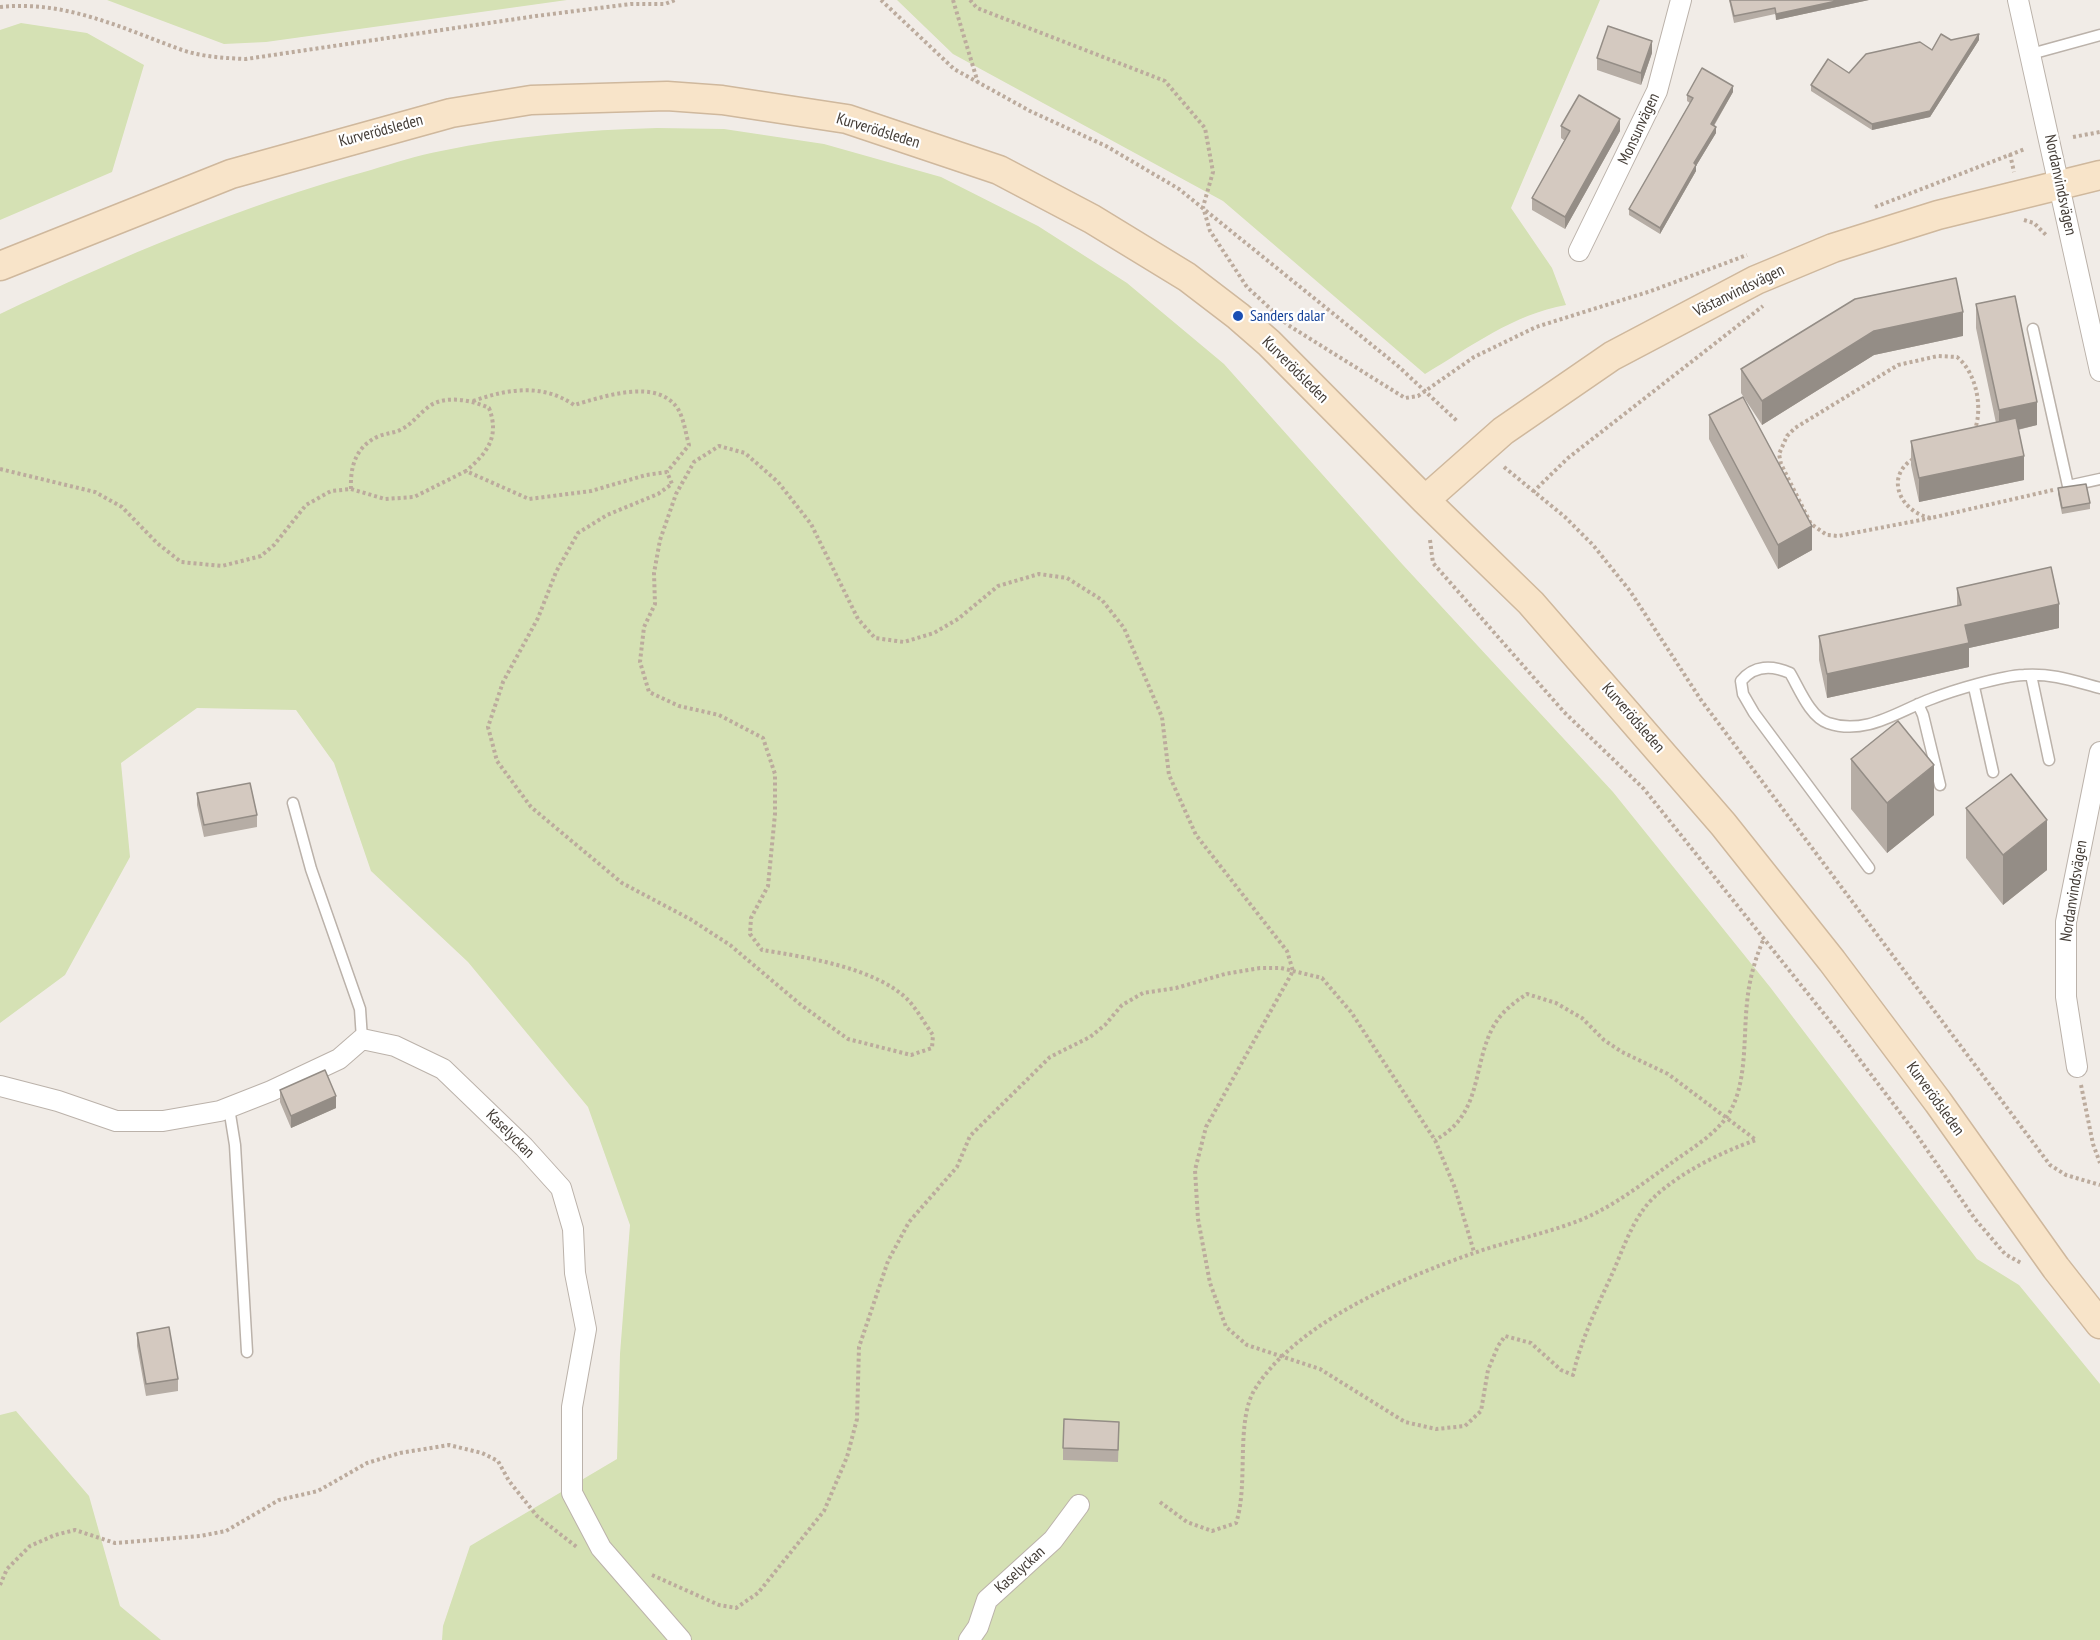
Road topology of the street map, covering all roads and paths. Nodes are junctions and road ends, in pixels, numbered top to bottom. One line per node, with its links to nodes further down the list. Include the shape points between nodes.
1 (675, 0): 7 (path)
2 (881, 0): 11 (path, via 954,69)
3 (952, 0): 11 (path)
4 (970, 0): 17 (path, via 977,8 1165,81 1205,128 1213,172)
5 (1681, 0): 21 (street, Monsunvägen, via 1658,91)
6 (2018, 0): 10 (street, Nordanvindsvägen)
7 (665, 2): 8 (path, via 246,59 209,57 183,50 68,7)
8 (0, 7)
9 (2100, 35): 10 (lane)
10 (2031, 54): 16 (street, Nordanvindsvägen)
11 (978, 84): 17 (path, via 1151,171)
12 (2100, 132): 13 (path)
13 (2073, 137)
14 (2025, 149): 18 (path)
15 (2100, 175): 16 (main road, Västanvindsvägen)
16 (2061, 184): 26 (street, Nordanvindsvägen); 40 (main road, Västanvindsvägen, via 1938,215 1833,248 1756,280 1612,356 1503,431)
17 (1203, 207): 27 (path); 27 (path, via 1210,231 1247,286 1288,325 1405,398 1418,396)
18 (1872, 208)
19 (2015, 219): 20 (path, via 2034,223)
20 (2046, 235)
21 (1579, 251)
22 (1750, 254): 27 (path, via 1651,291 1536,327 1474,357)
23 (0, 266): 40 (main road, Kurverödsleden, via 231,174 451,113 531,100 667,96 722,100 847,119 999,170 1092,219 1187,277 1269,343)
24 (1772, 300): 39 (path, via 1568,458)
25 (2033, 329): 37 (lane)
26 (2100, 371)
27 (1425, 389): 29 (path)
28 (473, 401): 34 (path, via 489,408 495,423 491,442); 35 (path, via 495,393 525,390 558,394 574,405 613,394 659,394 678,409 689,445); 38 (path, via 453,400 428,406 403,429 378,436 360,449 351,468)
29 (1457, 421)
30 (1970, 436): 41 (path, via 1979,410 1970,370 1957,357 1938,356 1898,365 1795,428 1782,444 1780,464 1818,531 1838,536)
31 (1918, 456): 41 (path, via 1903,469 1899,489 1909,510)
32 (1504, 467): 39 (path)
33 (0, 469): 38 (path, via 95,492 122,507 181,562 222,566 261,556 306,505 332,491)
34 (466, 471): 35 (path, via 529,499 591,491); 38 (path, via 414,497 385,499)
35 (667, 472): 53 (path, via 672,484 658,494 607,515 578,533 503,682 488,727 497,761 531,807 622,883 730,945 848,1039 911,1055 932,1048 933,1035 908,1000 874,978 802,956 762,950 750,934 751,918 768,886 775,814 775,774 763,738 719,715 679,706 649,692 640,662 644,627 655,604 654,573 660,540 676,494 694,462 719,446 745,453 778,482 811,524 858,619 875,638 904,642 934,633 998,586 1040,574 1066,578 1102,600 1124,628 1162,717 1169,775 1196,835 1287,951)
36 (2100, 479): 37 (lane)
37 (2068, 486): 41 (path)
38 (351, 489)
39 (1533, 492): 61 (path, via 1593,544 1630,591 1701,700 2050,1165 2066,1175)
40 (1425, 500): 52 (path, via 1433,563 1564,712 1644,789); 63 (main road, Kurverödsleden, via 1531,603 1723,824 1938,1102)
41 (1931, 518)
42 (2031, 675): 43 (lane); 44 (lane, via 2055,675); 47 (lane)
43 (1974, 687): 45 (lane); 48 (lane)
44 (2100, 688)
45 (1918, 704): 49 (lane); 51 (lane, via 1881,722 1839,725 1816,716 1790,673 1778,668 1756,669 1741,681 1743,694 1754,713)
46 (2100, 752): 55 (street, Nordanvindsvägen, via 2066,930 2066,988)
47 (2049, 760)
48 (1992, 772)
49 (1940, 786)
50 (293, 803): 54 (lane, via 311,869 360,1009)
51 (1869, 868)
52 (1764, 938): 58 (path, via 1754,960 1737,1095); 63 (path, via 2005,1254 2031,1268)
53 (1293, 971): 59 (path, via 1322,978 1351,1012); 66 (path, via 1206,1127 1195,1170 1198,1219 1210,1283 1226,1327 1247,1345); 70 (path, via 1260,968 1143,993 1122,1005 1090,1037 1050,1057 970,1136 957,1167 909,1221 888,1261 859,1347 857,1419 847,1457 824,1511 758,1593 736,1608 719,1605 643,1572)
54 (362, 1039): 57 (street, via 339,1059); 70 (street, Kaselyckan, via 396,1046 443,1069 524,1146 561,1188 573,1229 575,1273 586,1329 572,1407 572,1493 601,1548)
55 (2077, 1066): 60 (path)
56 (0, 1086): 57 (street, via 116,1121 163,1121)
57 (228, 1108): 65 (lane, via 235,1145)
58 (1726, 1117): 59 (path, via 1668,1074 1604,1040 1582,1018 1556,1003 1527,994 1508,1007 1492,1029 1471,1100 1454,1131); 62 (path, via 1708,1136 1628,1194 1579,1220); 66 (path, via 1756,1140 1722,1152 1674,1182 1644,1209 1601,1298 1573,1375 1561,1370 1531,1343 1505,1336 1488,1370 1481,1411 1465,1426 1436,1429 1405,1422 1320,1369)
59 (1435, 1140): 62 (path, via 1455,1188)
60 (2100, 1163)
61 (2100, 1185)
62 (1474, 1252): 66 (path, via 1345,1310 1305,1335)
63 (2056, 1268): 64 (main road, Kurverödsleden)
64 (2100, 1324)
65 (247, 1352)
66 (1281, 1357): 67 (path, via 1254,1391 1246,1420 1243,1504 1236,1523 1212,1531 1187,1522)
67 (1160, 1502)
68 (1079, 1505): 73 (street, Kaselyckan, via 1053,1540 987,1600)
69 (583, 1551): 71 (path, via 537,1516 498,1461 449,1445 367,1463 318,1491 279,1500 226,1531 115,1543 75,1530 55,1535 30,1546 7,1569)
70 (616, 1566): 72 (street, Kaselyckan)
71 (0, 1585)
72 (681, 1640)
73 (969, 1640)

